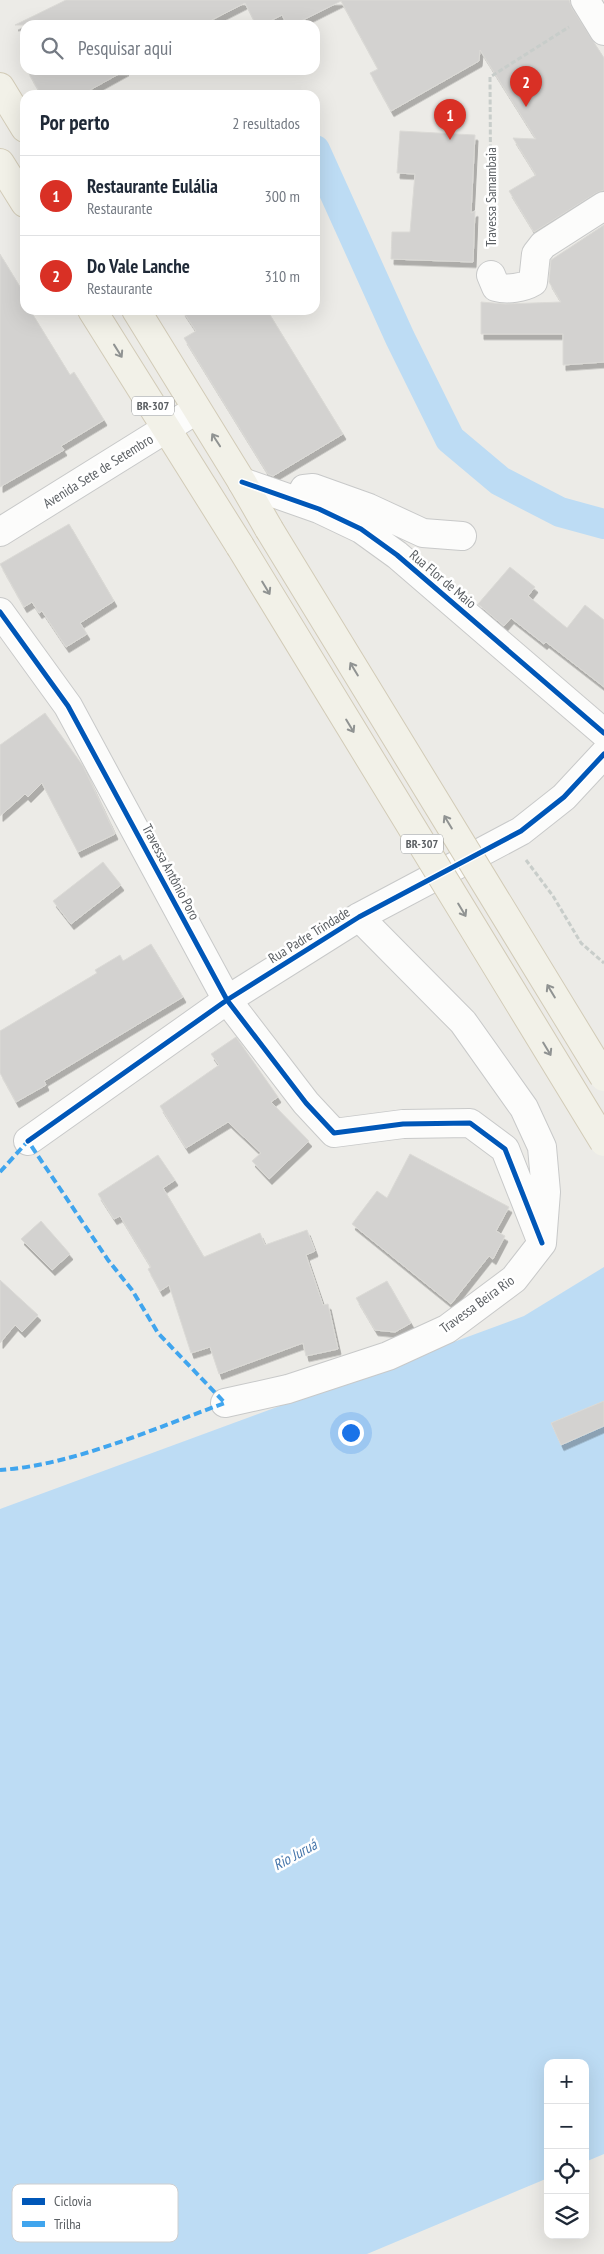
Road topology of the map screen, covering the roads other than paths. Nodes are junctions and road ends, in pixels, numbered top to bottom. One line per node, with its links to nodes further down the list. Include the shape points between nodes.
1 (0, 87): 2 (main road)
2 (20, 120)
3 (0, 163): 4 (main road)
4 (20, 195)
5 (604, 206): 6 (street, via 543,245 536,254 533,282 496,287)
6 (491, 275)
7 (95, 315): 10 (main road, BR-307, one-way to 10)
8 (139, 315): 9 (main road, BR-307)
9 (196, 410): 10 (street, Avenida Sete de Setembro); 11 (main road, BR-307, one-way to 9)
10 (167, 428): 13 (street, Avenida Sete de Setembro); 22 (main road, BR-307, one-way to 22, bridge)
11 (242, 482): 12 (street, Rua Flor de Maio); 20 (main road, BR-307, one-way to 11, bridge)
12 (278, 494): 14 (street, via 313,488 369,508 423,533); 16 (street, Rua Flor de Maio, via 361,529 397,555)
13 (0, 532)
14 (462, 536)
15 (0, 612): 19 (street, Travessa Antônio Poro, via 68,706)
16 (604, 732)
17 (604, 754): 18 (street, Rua Padre Trindade, via 564,797 510,838)
18 (359, 917): 19 (street, Rua Padre Trindade); 23 (street, via 463,1022 524,1108 542,1147 546,1192)
19 (227, 1000): 21 (street, Rua Padre Trindade); 23 (street, Travessa Antônio Poro, via 306,1103 334,1133 403,1124 470,1123 505,1149)
20 (604, 1077)
21 (28, 1141)
22 (604, 1142)
23 (542, 1242): 24 (street, Travessa Beira Rio, via 514,1279 447,1329 388,1356 288,1388)
24 (225, 1403)

